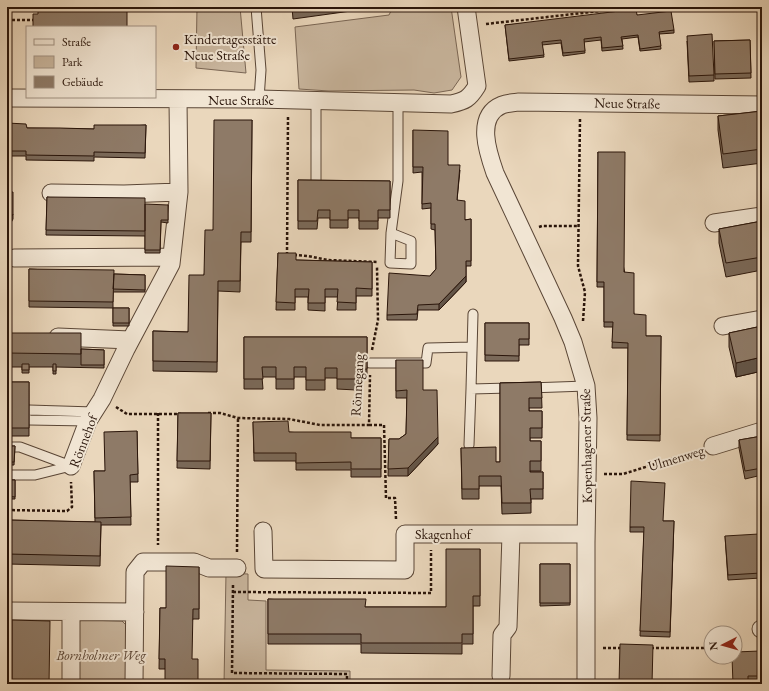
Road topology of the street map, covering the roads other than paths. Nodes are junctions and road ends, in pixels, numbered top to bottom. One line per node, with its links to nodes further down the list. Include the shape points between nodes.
1 (256, 7): 5 (lane, via 261,70)
2 (466, 7): 7 (street, Neue Straße, via 477,86 472,95 464,101 451,104)
3 (7, 98): 4 (street, Neue Straße)
4 (178, 99): 5 (street, Neue Straße); 11 (street, Rönnehof)
5 (259, 99): 6 (street, Neue Straße)
6 (316, 101): 7 (street, Neue Straße); 10 (lane)
7 (398, 102): 15 (lane, via 398,182)
8 (762, 105): 9 (street, Neue Straße, via 518,102 502,105)
9 (493, 111): 25 (street, Kopenhagener Straße, via 486,122 485,136 495,173 563,318)
10 (316, 182)
11 (178, 192): 12 (street); 16 (street, Rönnehof)
12 (51, 193)
13 (762, 216): 14 (street)
14 (714, 223)
15 (391, 233): 15 (lane, via 390,263 411,264 411,241)
16 (171, 257): 17 (street); 22 (street, Rönnehof, via 171,264)
17 (14, 258)
18 (473, 314): 23 (lane)
19 (762, 319): 20 (street)
20 (723, 326)
21 (45, 337): 22 (street)
22 (130, 340): 28 (street, Rönnehof)
23 (472, 347): 24 (lane, via 428,348 426,363); 26 (lane)
24 (370, 363)
25 (586, 386): 26 (lane); 38 (street, Kopenhagener Straße)
26 (471, 389): 31 (lane)
27 (29, 410): 28 (lane)
28 (95, 411): 29 (lane, via 29,420 20,413); 34 (street, Rönnehof)
29 (7, 413)
30 (762, 431): 32 (street, Ulmenweg)
31 (469, 445)
32 (713, 446)
33 (7, 447): 34 (lane, via 20,447)
34 (71, 466): 35 (lane, via 36,475)
35 (7, 475)
36 (263, 531): 37 (street, Skagenhof, via 264,569 405,570 405,534)
37 (511, 534): 38 (street, Skagenhof); 43 (street, via 508,627 502,635)
38 (586, 534): 46 (street, Kopenhagener Straße)
39 (235, 568): 42 (street, via 209,568 194,562 143,562 135,572)
40 (7, 611): 41 (street)
41 (71, 612): 42 (street); 44 (street)
42 (135, 612): 45 (street)
43 (501, 676)
44 (71, 684)
45 (134, 684)
46 (586, 684)

